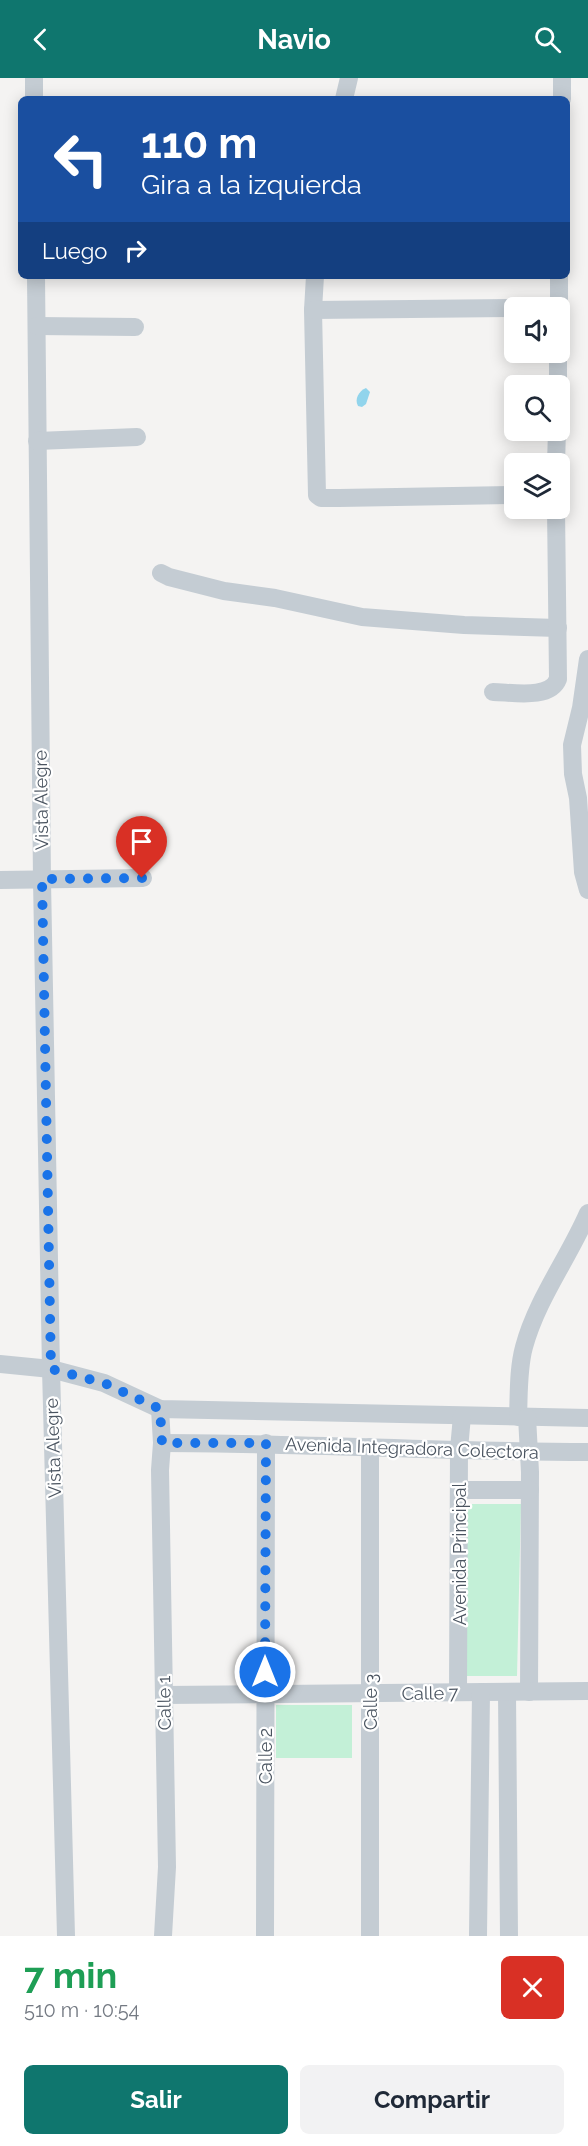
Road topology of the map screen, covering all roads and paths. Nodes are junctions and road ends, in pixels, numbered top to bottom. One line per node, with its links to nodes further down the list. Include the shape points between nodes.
1 (34, 78): 4 (street)
2 (349, 78): 5 (street)
3 (562, 78): 6 (street)
4 (34, 96)
5 (345, 96)
6 (562, 96)
7 (36, 279): 13 (street, Vista Alegre)
8 (315, 279): 12 (street)
9 (559, 279): 10 (street)
10 (559, 297)
11 (504, 308): 12 (street)
12 (313, 310): 17 (street, via 317,495)
13 (37, 326): 14 (street); 16 (street, Vista Alegre)
14 (135, 327)
15 (137, 437): 16 (street)
16 (38, 441): 24 (street, Vista Alegre)
17 (504, 495)
18 (556, 519): 20 (street)
19 (160, 573): 20 (street, via 224,591 362,617)
20 (558, 628): 22 (street, via 556,686 537,692)
21 (588, 659): 26 (street, via 573,745 573,774)
22 (493, 692)
23 (142, 878): 24 (street)
24 (42, 879): 25 (street); 29 (street, Vista Alegre)
25 (0, 880)
26 (588, 890)
27 (588, 1213): 32 (street, via 535,1313 523,1350)
28 (0, 1364): 29 (street, Avenida Integradora Colectora)
29 (51, 1369): 30 (street, Avenida Integradora Colectora, via 104,1383); 50 (street, Vista Alegre)
30 (160, 1409): 31 (street, Avenida Integradora Colectora); 34 (street)
31 (462, 1416): 32 (street, Avenida Integradora Colectora); 37 (street, Avenida Principal)
32 (523, 1417): 33 (street, Avenida Integradora Colectora); 38 (street)
33 (588, 1418)
34 (162, 1443): 35 (street, Avenida Integradora Colectora); 49 (street, Calle 1)
35 (266, 1443): 36 (street, Avenida Integradora Colectora); 48 (street, Calle 2)
36 (370, 1447): 37 (street, Avenida Integradora Colectora); 47 (street, Calle 3)
37 (459, 1449): 38 (street, Avenida Integradora Colectora); 40 (street, Avenida Principal)
38 (528, 1452): 39 (street, Avenida Integradora Colectora); 41 (street)
39 (588, 1452)
40 (459, 1490): 41 (street); 43 (street, Avenida Principal)
41 (530, 1490): 46 (street)
42 (588, 1691): 46 (street, Calle 7)
43 (458, 1692): 44 (street, Calle 7); 47 (street, Calle 7)
44 (481, 1692): 45 (street, Calle 7); 54 (street)
45 (507, 1692): 46 (street, Calle 7); 55 (street)
46 (529, 1692)
47 (370, 1693): 48 (street, Calle 7); 53 (street, Calle 3)
48 (265, 1694): 49 (street, Calle 7); 52 (street, Calle 2)
49 (164, 1695): 51 (street, Calle 1, via 167,1867)
50 (66, 1936)
51 (163, 1936)
52 (265, 1936)
53 (370, 1936)
54 (478, 1936)
55 (509, 1936)

